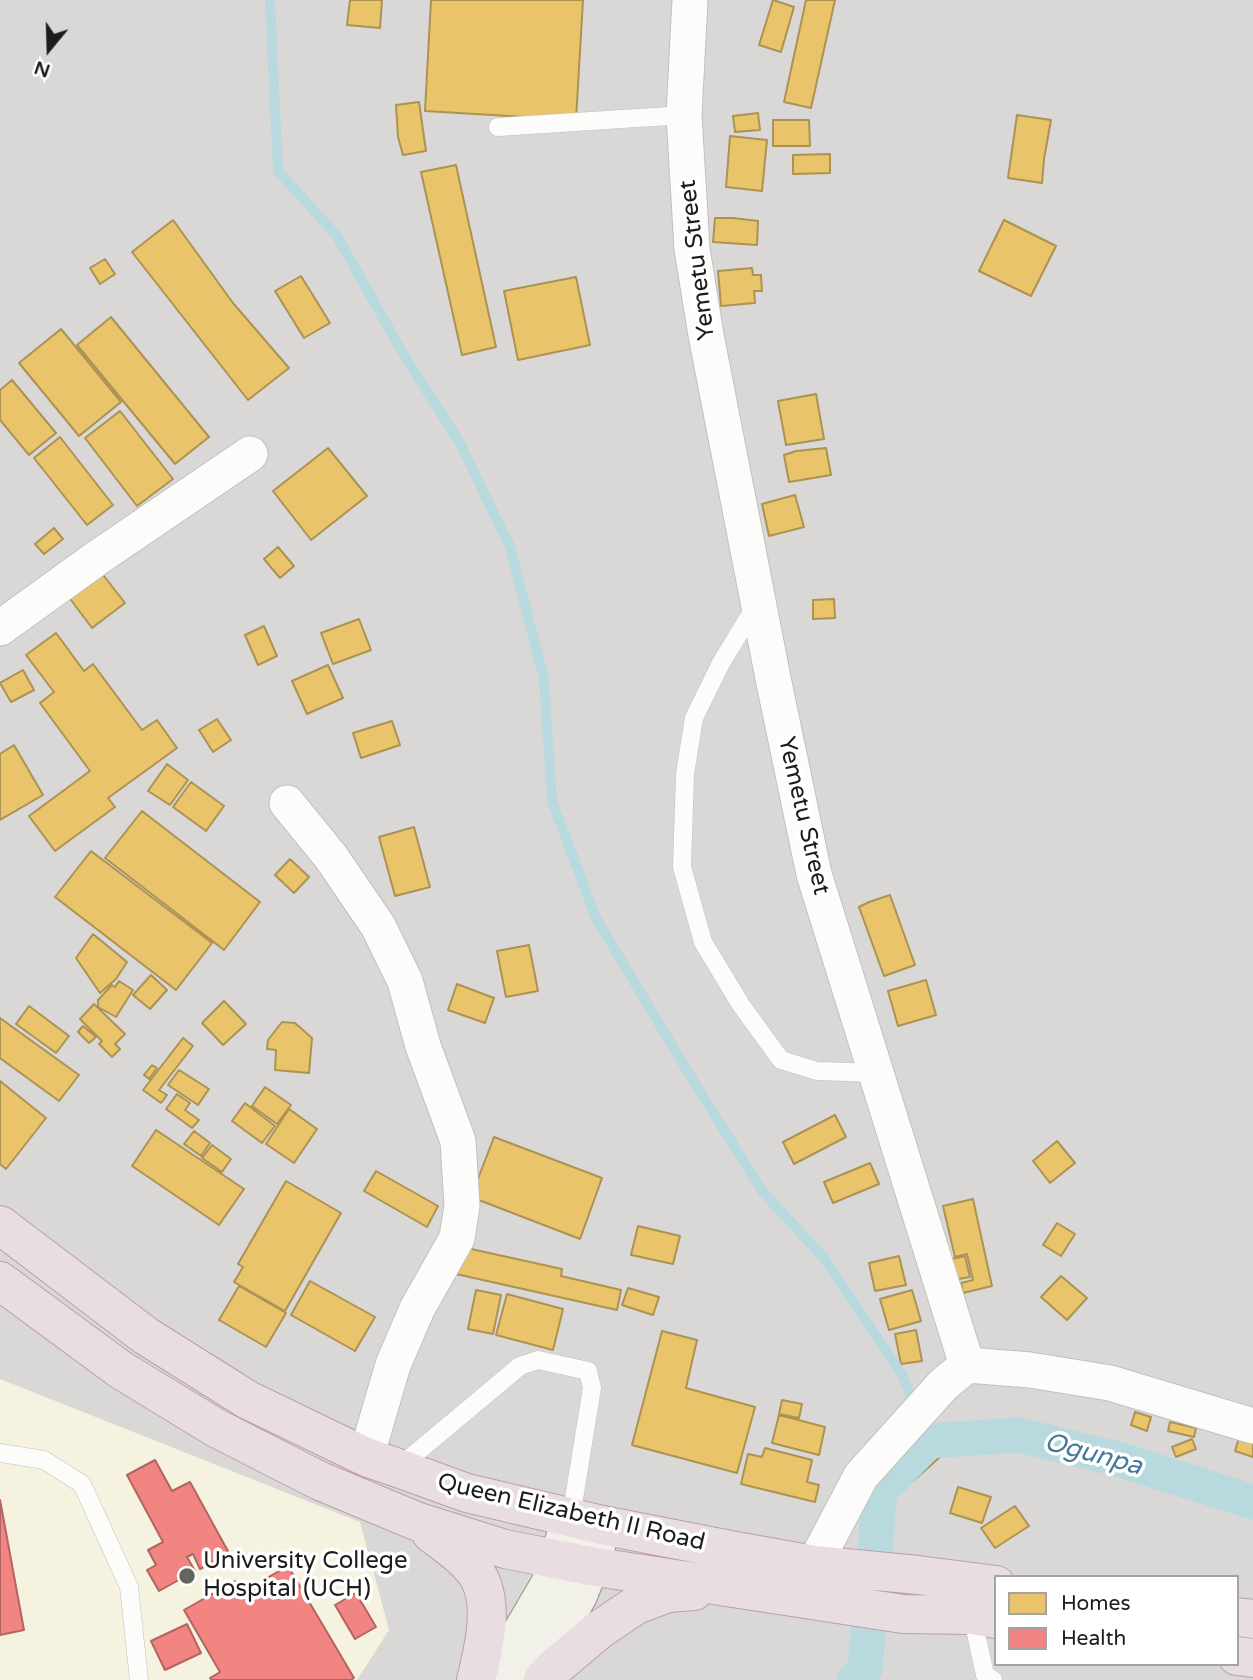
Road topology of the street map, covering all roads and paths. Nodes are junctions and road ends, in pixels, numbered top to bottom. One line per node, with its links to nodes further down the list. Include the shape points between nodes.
1 (690, 0): 2 (street, Yemetu Street)
2 (684, 115): 3 (lane); 5 (street, Yemetu Street, via 692,249)
3 (498, 127)
4 (250, 454): 6 (street)
5 (758, 601): 8 (street, Yemetu Street, via 814,874); 8 (lane, via 720,663 694,718 685,774 682,867 703,942 781,1060 817,1071)
6 (0, 628)
7 (287, 803): 14 (street, via 378,926 405,981 458,1142 462,1206 457,1238 417,1309 393,1365)
8 (876, 1073): 11 (street, Yemetu Street)
9 (0, 1225): 14 (highway, Queen Elizabeth II Road, via 146,1336 248,1400)
10 (0, 1281): 15 (highway, Queen Elizabeth II Road, via 121,1370 216,1429 320,1481)
11 (955, 1375): 12 (street, via 1030,1370 1110,1382); 18 (street, via 861,1476)
12 (1253, 1426)
13 (0, 1453): 22 (lane, via 44,1460 82,1484 130,1587)
14 (382, 1462): 16 (highway, Queen Elizabeth II Road, via 467,1493); 16 (lane, via 520,1366 538,1360 588,1371 592,1388)
15 (416, 1521): 17 (highway, Queen Elizabeth II Road, via 505,1549); 23 (highway, via 474,1569 482,1584 487,1615)
16 (587, 1521): 17 (main road); 18 (highway, Queen Elizabeth II Road)
17 (575, 1563): 20 (highway, Queen Elizabeth II Road); 24 (main road, via 550,1584); 25 (main road, via 578,1595)
18 (814, 1565): 19 (highway, Queen Elizabeth II Road)
19 (994, 1585)
20 (755, 1591): 21 (highway, Queen Elizabeth II Road, via 903,1614); 26 (highway, via 668,1593 636,1605 599,1630)
21 (984, 1617): 27 (lane, via 985,1675)
22 (139, 1680)
23 (476, 1680)
24 (492, 1680)
25 (531, 1680)
26 (543, 1680)
27 (993, 1680)

